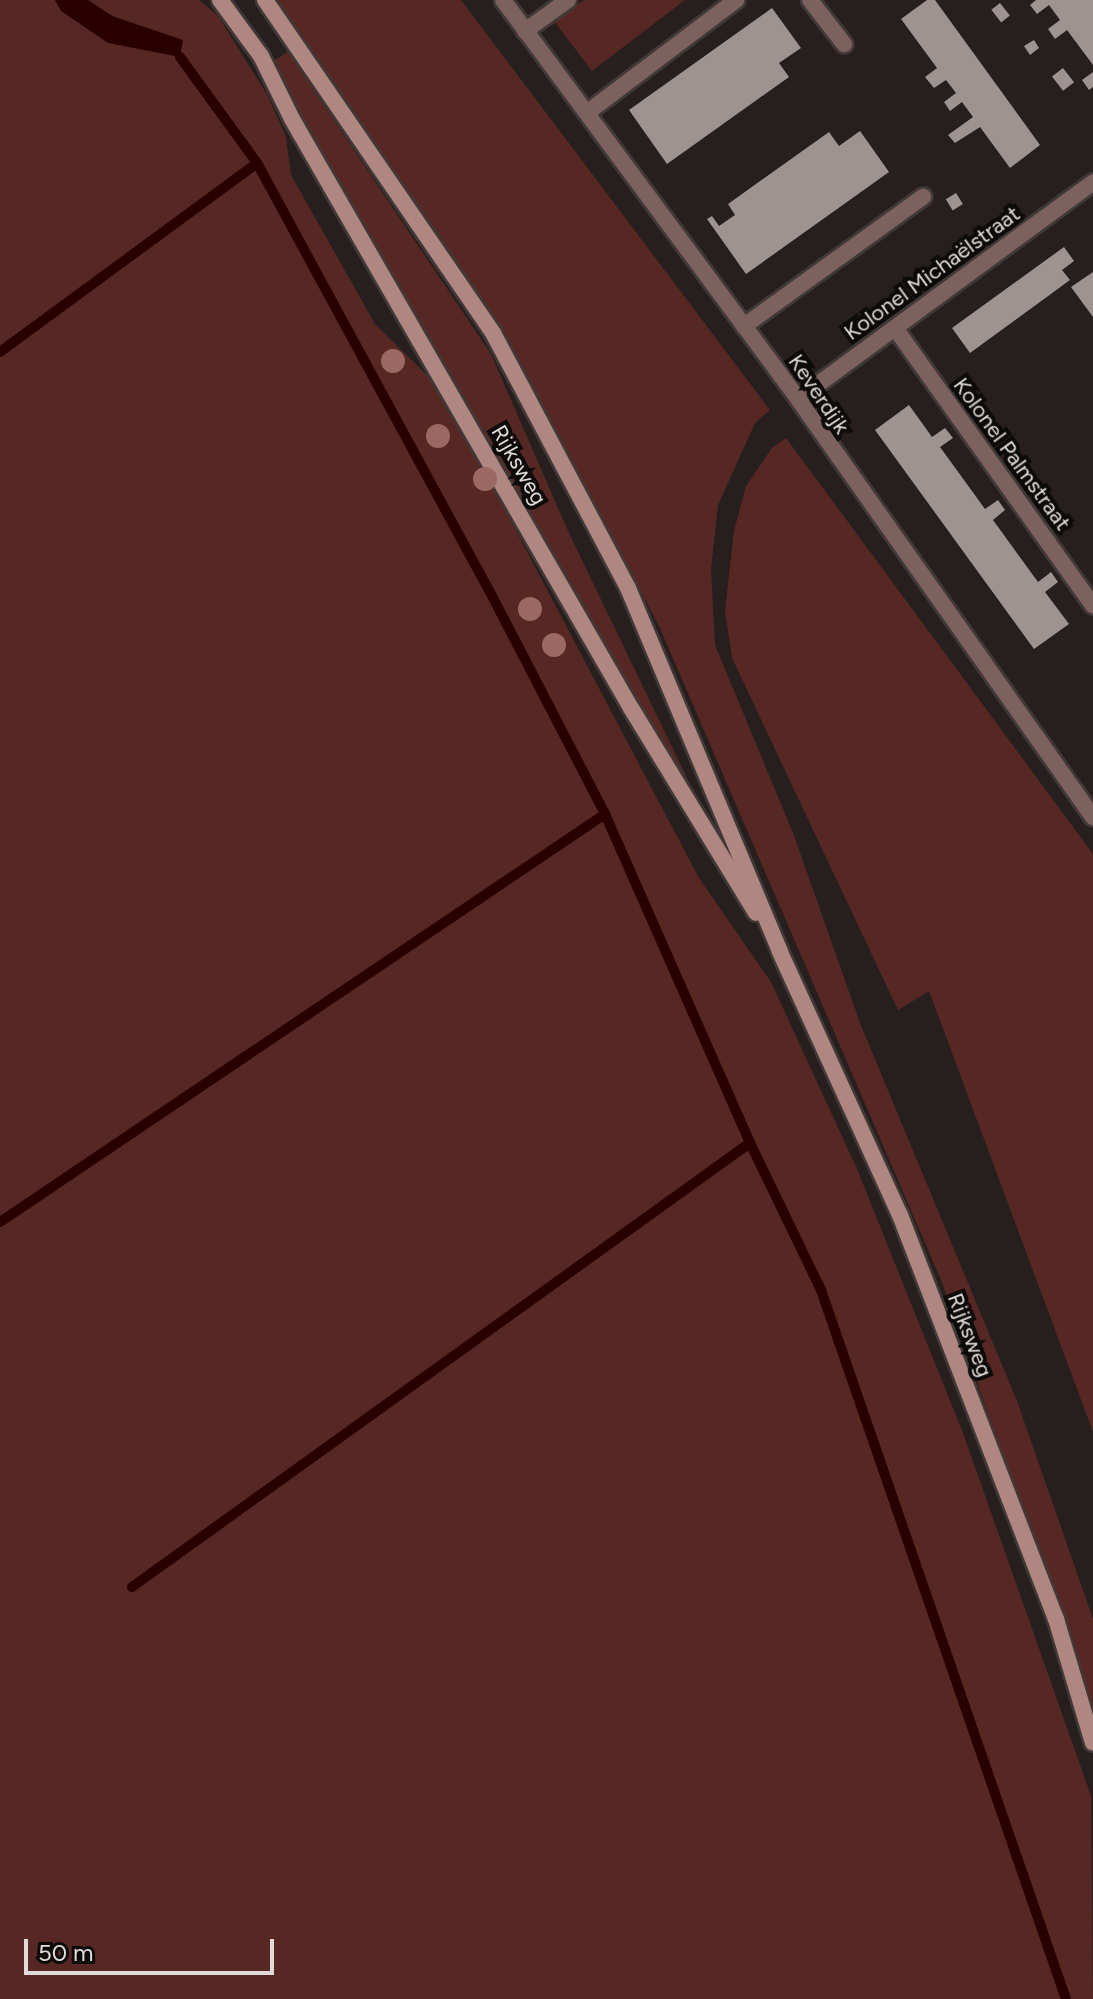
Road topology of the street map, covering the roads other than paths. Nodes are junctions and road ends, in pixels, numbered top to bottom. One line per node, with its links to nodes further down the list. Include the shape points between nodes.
1 (220, 0): 17 (main road, Rijksweg, via 261,56 292,119 661,760)
2 (265, 0): 17 (main road, Rijksweg, via 493,333 628,588)
3 (503, 0): 7 (street, Keverdijk)
4 (568, 0): 7 (street)
5 (736, 0): 9 (street)
6 (810, 0): 8 (street)
7 (525, 31): 9 (street, Keverdijk)
8 (844, 44)
9 (588, 112): 12 (street, Keverdijk)
10 (1092, 184): 13 (street, Kolonel Michaëlstraat)
11 (923, 197): 12 (street)
12 (744, 326): 14 (street, Keverdijk)
13 (895, 328): 14 (street, Kolonel Michaëlstraat); 15 (street, Kolonel Palmstraat)
14 (798, 399): 16 (street, Keverdijk)
15 (1093, 606)
16 (1093, 817)
17 (780, 952): 18 (main road, Rijksweg, via 900,1215 1056,1619)
18 (1093, 1743)

